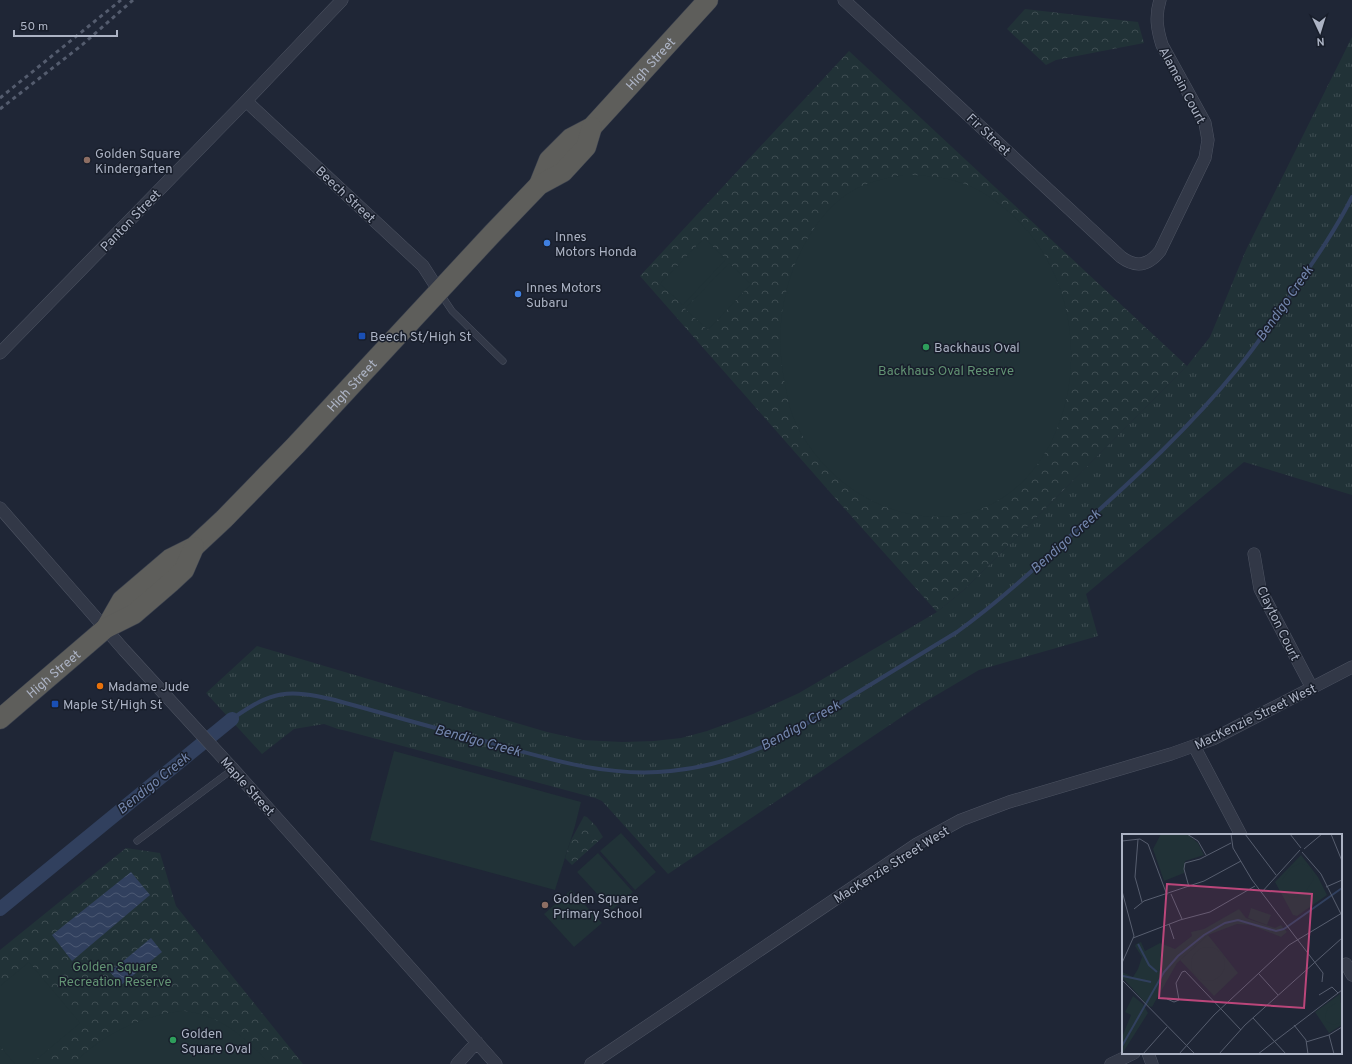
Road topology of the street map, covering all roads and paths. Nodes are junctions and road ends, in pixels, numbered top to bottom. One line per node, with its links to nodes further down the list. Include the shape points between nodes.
1 (342, 0): 5 (street, Panton Street)
2 (708, 0): 7 (highway, High Street, via 592,127 586,147 563,172 539,185)
3 (844, 0): 6 (street, Fir Street, via 1121,257)
4 (1160, 0): 6 (street, Alamein Court, via 1156,24 1158,34 1205,123 1208,140 1205,158 1160,251 1151,260)
5 (246, 101): 7 (street, Beech Street, via 423,266); 8 (street, Panton Street)
6 (1136, 265)
7 (439, 291): 9 (lane, via 452,311); 12 (highway, High Street, via 264,479 194,547 170,559 122,600)
8 (0, 353)
9 (503, 361)
10 (0, 508): 12 (street, Maple Street)
11 (1254, 554): 14 (street, Clayton Court, via 1260,589)
12 (106, 628): 15 (highway, High Street); 17 (street, Maple Street)
13 (1352, 667): 14 (street, MacKenzie Street West)
14 (1312, 688): 16 (street, MacKenzie Street West, via 1234,729)
15 (0, 719)
16 (1194, 746): 18 (street); 27 (street, MacKenzie Street West, via 1010,802 939,831)
17 (233, 769): 19 (lane); 22 (street, Maple Street)
18 (1240, 834)
19 (137, 841)
20 (1346, 963): 21 (street)
21 (1352, 976)
22 (477, 1042): 25 (street); 26 (street, Maple Street)
23 (1132, 1054): 28 (street)
24 (1148, 1054): 29 (street)
25 (457, 1064)
26 (496, 1064)
27 (591, 1064)
28 (1111, 1064)
29 (1152, 1064)

